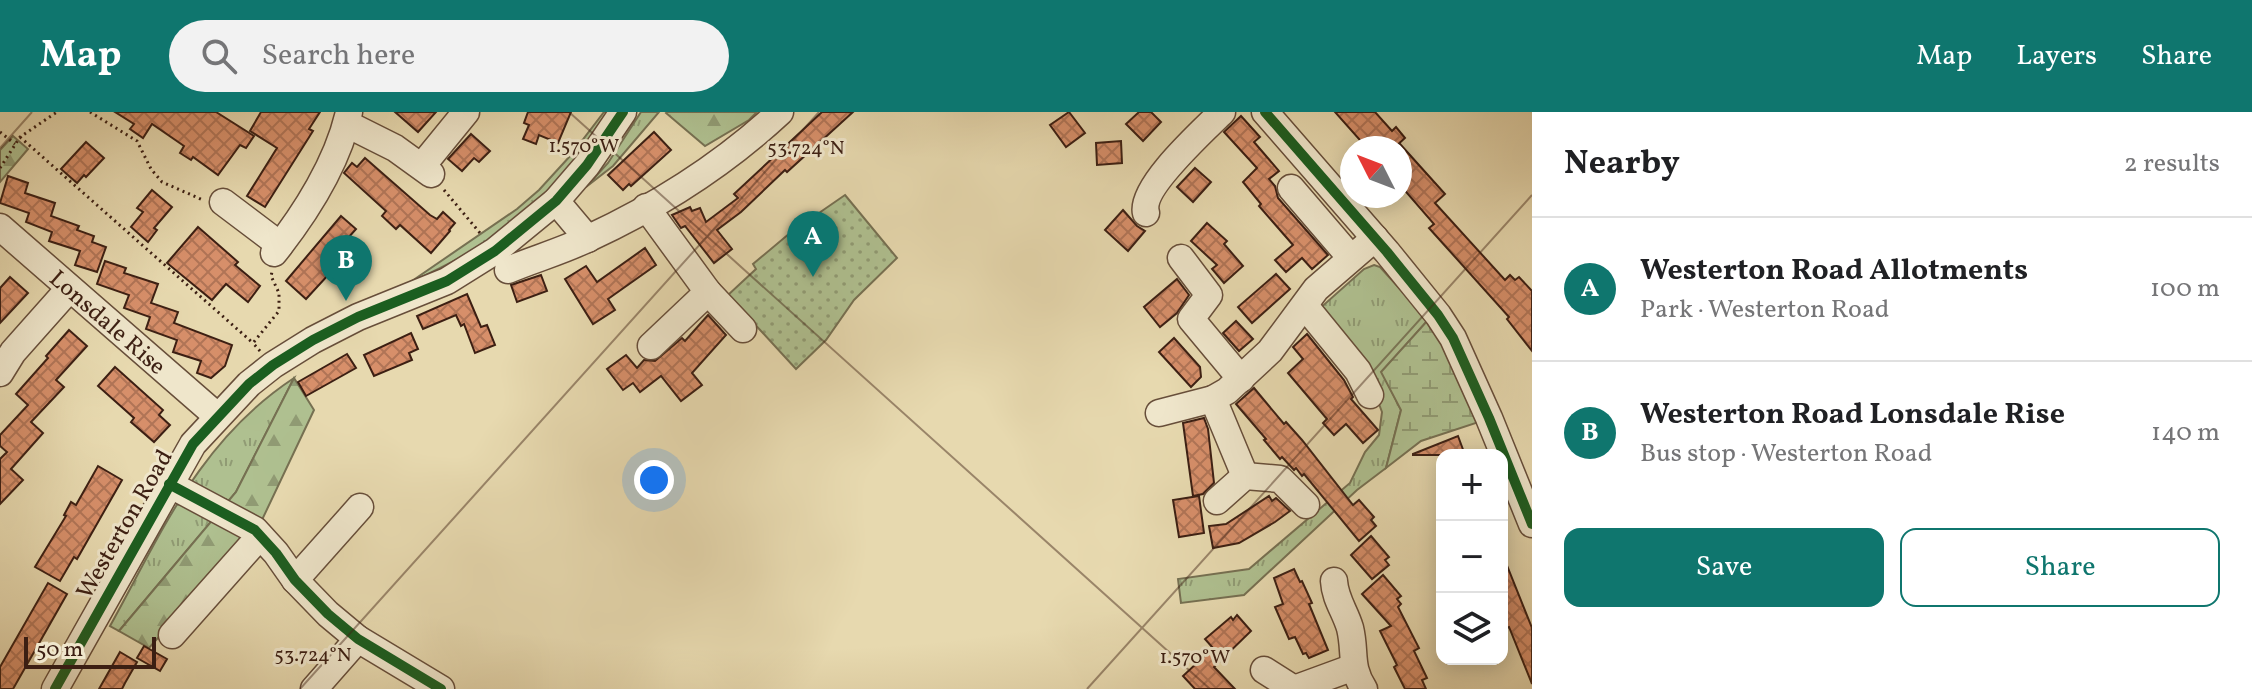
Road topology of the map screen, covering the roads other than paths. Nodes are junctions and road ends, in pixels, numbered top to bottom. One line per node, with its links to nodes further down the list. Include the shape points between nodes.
1 (466, 112): 6 (street, via 427,170)
2 (623, 112): 8 (street, Westerton Road)
3 (780, 112): 10 (street, Westerton Road, via 701,176)
4 (1222, 112): 11 (street, via 1148,193)
5 (1265, 112): 13 (street)
6 (348, 118): 9 (street, via 306,209 277,249)
7 (1291, 188): 16 (street)
8 (556, 201): 14 (street); 17 (street, Westerton Road)
9 (223, 202)
10 (646, 207): 14 (street, Westerton Road); 19 (street)
11 (1146, 213)
12 (0, 227): 18 (street, Lonsdale Rise)
13 (1375, 238): 16 (street); 34 (street, via 1453,338)
14 (588, 239): 17 (street, Westerton Road)
15 (1181, 258): 24 (street, via 1209,295 1191,319)
16 (1351, 258): 20 (street)
17 (501, 260): 28 (street, Westerton Road, via 313,340 273,365)
18 (69, 289): 23 (street); 28 (street, Lonsdale Rise)
19 (708, 292): 21 (street); 22 (street)
20 (1305, 306): 24 (street); 25 (street, via 1358,371)
21 (743, 329)
22 (651, 346)
23 (0, 373)
24 (1241, 379): 26 (street)
25 (1370, 395)
26 (1213, 399): 27 (street); 29 (street)
27 (1159, 413)
28 (217, 416): 30 (street, Westerton Road)
29 (1245, 476): 31 (street); 32 (street, via 1280,479)
30 (169, 484): 35 (street); 42 (street, Westerton Road)
31 (1217, 501)
32 (1306, 505)
33 (360, 507): 36 (street)
34 (1532, 524)
35 (260, 536): 36 (street); 38 (street)
36 (295, 580): 39 (street)
37 (1334, 581): 41 (street)
38 (172, 635)
39 (358, 639): 43 (street); 44 (street)
40 (1264, 670): 45 (street)
41 (1359, 678): 45 (street)
42 (55, 689)
43 (314, 689)
44 (441, 689)
45 (1294, 689)

